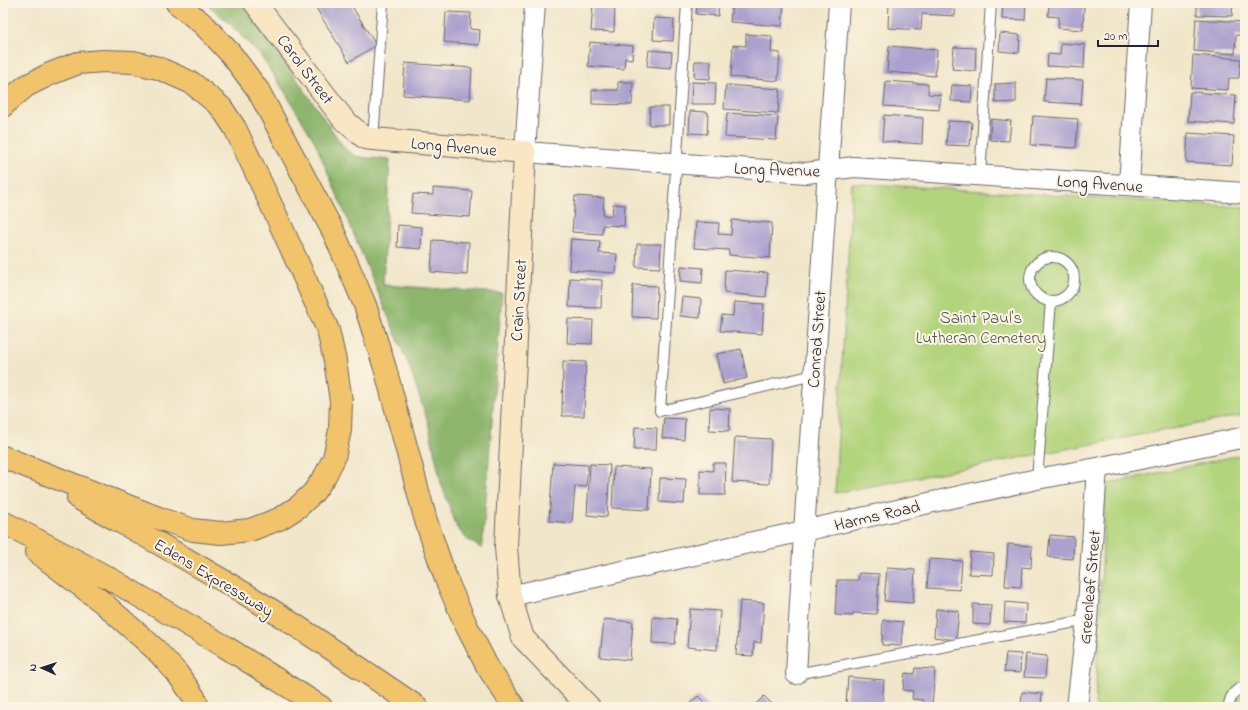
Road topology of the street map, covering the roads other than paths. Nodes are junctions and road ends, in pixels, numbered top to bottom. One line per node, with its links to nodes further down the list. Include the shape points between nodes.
1 (177, 3): 34 (highway, via 231,54 258,90 334,233 365,305 385,368 426,521 446,579 487,666)
2 (255, 3): 10 (street, Carol Street, via 344,120)
3 (383, 3): 10 (lane)
4 (535, 3): 11 (street, Crain Street)
5 (686, 3): 12 (lane)
6 (839, 3): 13 (street, Conrad Street)
7 (991, 3): 14 (lane)
8 (1141, 3): 15 (street)
9 (3, 106): 20 (highway, via 26,86 50,74 78,63 103,61 133,62 158,68 192,84 221,107 235,128 328,330 340,401 340,430 334,458 325,476 313,493 298,506 279,519 250,530 221,533 193,530)
10 (366, 136): 11 (street, Long Avenue)
11 (525, 152): 12 (street, Long Avenue); 27 (street, Crain Street, via 506,547)
12 (676, 163): 13 (street, Long Avenue, via 806,173); 18 (lane, via 660,411)
13 (828, 170): 14 (street, Long Avenue, via 854,167); 18 (street, Conrad Street)
14 (980, 176): 15 (street, Long Avenue)
15 (1129, 185): 16 (street, Long Avenue)
16 (1245, 193)
17 (1051, 301): 17 (lane, via 1065,297 1070,291 1074,277 1068,263 1047,257 1035,264 1029,277 1033,291 1044,300); 23 (lane)
18 (814, 375): 26 (street, Conrad Street)
19 (1245, 437): 22 (street, Harms Road)
20 (3, 457)
21 (3, 461): 33 (highway, Edens Expressway, via 56,486 252,598 327,645)
22 (1097, 468): 23 (street, Harms Road); 28 (street, Greenleaf Street)
23 (1037, 479): 26 (street, Harms Road)
24 (3, 522): 32 (highway, via 135,593)
25 (3, 525): 31 (highway, via 102,602 154,649 177,673)
26 (804, 532): 27 (street, Harms Road); 29 (street, Conrad Street)
27 (510, 596): 35 (street, Crain Street, via 523,638)
28 (1088, 620): 29 (lane); 36 (street, Greenleaf Street)
29 (796, 674)
30 (1245, 687): 37 (lane, via 1232,694)
31 (198, 707)
32 (321, 707)
33 (417, 707)
34 (514, 707)
35 (589, 707)
36 (1077, 707)
37 (1229, 707)

